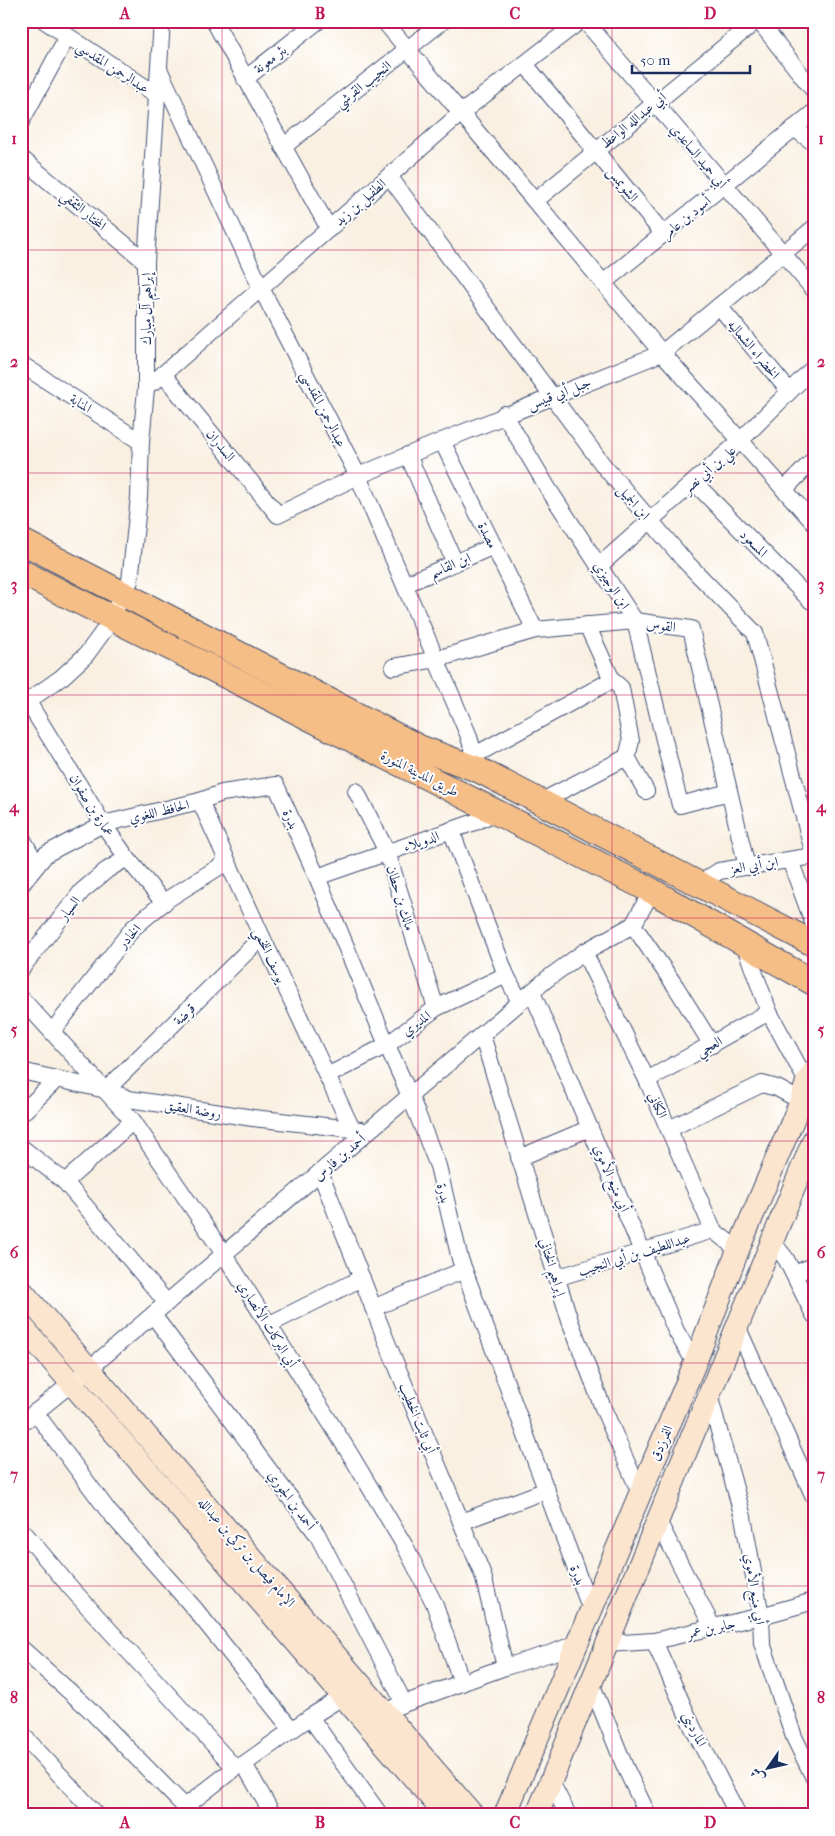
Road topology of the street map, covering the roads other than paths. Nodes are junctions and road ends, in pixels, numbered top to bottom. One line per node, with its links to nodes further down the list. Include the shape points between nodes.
1 (45, 21): 10 (street, عبدالرحمن المقدسي)
2 (162, 21): 13 (street, إبراهيم آل مبارك)
3 (318, 21): 14 (street, بئر معونة)
4 (384, 21): 11 (street)
5 (443, 21): 11 (street, النجيب القرشي)
6 (580, 21): 12 (street, الطفيل بن زيد)
7 (585, 21): 17 (street, أبي حميد الساعدي)
8 (757, 21): 15 (street); 17 (street, أبي عبدالله الواعظ)
9 (217, 23): 14 (street)
10 (66, 36): 16 (street, عبدالرحمن المقدسي); 20 (street)
11 (407, 49): 19 (street); 23 (street, النجيب القرشي)
12 (525, 64): 19 (street, الطفيل بن زيد); 24 (street, الشويمس)
13 (159, 70): 16 (street, إبراهيم آل مبارك); 35 (street, عبدالرحمن المقدسي)
14 (245, 79): 23 (street)
15 (814, 90)
16 (157, 95): 33 (street, إبراهيم آل مبارك)
17 (655, 103): 24 (street, أبي عبدالله الواعظ); 27 (street, أبي حميد الساعدي)
18 (814, 112): 21 (street, أسود بن عامر)
19 (461, 113): 26 (street, الطفيل بن زيد); 28 (street)
20 (21, 122)
21 (794, 128): 22 (street); 27 (street, أسود بن عامر)
22 (814, 143)
23 (283, 147): 30 (street)
24 (597, 150): 28 (street, أبي عبدالله الواعظ); 31 (street, الشويمس)
25 (21, 158): 33 (street, المختار الثقفي)
26 (389, 176): 30 (street, الطفيل بن زيد); 44 (street, ابن الجميل)
27 (725, 185): 31 (street, أسود بن عامر); 32 (street, أبي حميد الساعدي)
28 (535, 201): 34 (street)
29 (814, 228): 32 (street, جبل أبي قبيس)
30 (329, 229): 35 (street, الطفيل بن زيد)
31 (664, 235): 34 (street, أسود بن عامر)
32 (782, 254): 36 (street, أبي حميد الساعدي); 37 (street, جبل أبي قبيس)
33 (146, 262): 42 (street, إبراهيم آل مبارك)
34 (603, 283): 38 (street)
35 (261, 288): 41 (street, الطفيل بن زيد); 51 (street, عبدالرحمن المقدسي)
36 (814, 290)
37 (718, 306): 38 (street, جبل أبي قبيس); 43 (street, الخضراء الشماليه)
38 (662, 353): 44 (street, جبل أبي قبيس); 47 (street)
39 (21, 364): 48 (street, المنابة)
40 (814, 367): 43 (street, علي بن أبي نصر)
41 (163, 374): 42 (street, الطفيل بن زيد); 54 (street, السدران)
42 (146, 389): 48 (street, إبراهيم آل مبارك)
43 (789, 392): 47 (street, علي بن أبي نصر)
44 (553, 395): 45 (street, جبل أبي قبيس); 55 (street, ابن الجميل, via 603,465)
45 (504, 414): 46 (street, جبل أبي قبيس); 60 (street, ابن الوجيزي)
46 (442, 440): 49 (street, جبل أبي قبيس); 58 (street, مصدة)
47 (740, 441): 52 (street, علي بن أبي نصر); 53 (street)
48 (141, 442): 63 (street, إبراهيم آل مبارك, via 130,581)
49 (408, 455): 51 (street, جبل أبي قبيس); 59 (street)
50 (814, 459): 53 (street)
51 (358, 476): 54 (street, جبل أبي قبيس); 62 (street, عبدالرحمن المقدسي)
52 (694, 482): 55 (street, علي بن أبي نصر); 64 (street, المسعود, via 811,601)
53 (784, 490): 56 (street)
54 (278, 515)
55 (650, 520): 60 (street, علي بن أبي نصر); 85 (street, ابن الجميل, via 755,633)
56 (814, 523)
57 (21, 541): 63 (main road, طريق المدينة المنورة)
58 (494, 546): 59 (street, ابن القاسم); 68 (street, مصدة)
59 (455, 563): 62 (street, ابن القاسم)
60 (599, 566): 66 (street, ابن الوجيزي)
61 (21, 572): 65 (main road, طريق المدينة المنورة)
62 (406, 584): 69 (street, عبدالرحمن المقدسي)
63 (124, 594): 65 (street, إبراهيم آل مبارك); 74 (main road, طريق المدينة المنورة, via 420,748)
64 (814, 598)
65 (111, 618): 72 (street, إبراهيم آل مبارك, via 86,655); 80 (main road, طريق المدينة المنورة)
66 (635, 621): 67 (street, القوس); 77 (street, القوس, via 691,629); 77 (street, ابن الوجيزي, via 680,804)
67 (587, 625): 68 (street, القوس); 71 (street)
68 (535, 630): 69 (street, القوس)
69 (437, 659): 70 (street, القوس); 74 (street, عبدالرحمن المقدسي)
70 (393, 667)
71 (612, 680): 73 (street, via 621,688 631,741); 74 (street)
72 (25, 704): 81 (street, عمارة بن صفوان)
73 (628, 757): 76 (street); 79 (street)
74 (477, 763): 79 (main road, طريق المدينة المنورة)
75 (356, 791): 84 (street, مالك بن حطان)
76 (646, 791)
77 (729, 792): 90 (street, القوس)
78 (200, 801): 81 (street, الحافظ اللغوي); 88 (street, يوسف اللخمي); 91 (street, بدرة, via 222,793 276,785)
79 (540, 802): 92 (main road, طريق المدينة المنورة)
80 (496, 812): 82 (street, الدويلاء); 94 (main road, طريق المدينة المنورة)
81 (103, 824): 86 (street, عمارة بن صفوان); 89 (street, الحافظ اللغوي, via 46,854)
82 (451, 830): 84 (street, الدويلاء); 103 (street, أبي منيع الأموي)
83 (21, 836): 89 (street)
84 (387, 852): 91 (street, الدويلاء); 107 (street, مالك بن حطان)
85 (814, 856): 87 (street, ابن أبي العز)
86 (127, 858): 95 (street, عمارة بن صفوان); 102 (street, السيار, via 82,891)
87 (790, 860): 90 (street, ابن أبي العز); 96 (street)
88 (228, 862): 95 (street, الخادر); 98 (street, يوسف اللخمي)
89 (38, 865): 93 (street, الحافظ اللغوي)
90 (746, 867): 92 (street, ابن أبي العز, via 718,871)
91 (317, 877): 112 (street, بدرة)
92 (699, 884): 100 (main road, طريق المدينة المنورة)
93 (21, 885)
94 (652, 891): 97 (street); 99 (main road, طريق المدينة المنورة)
95 (164, 902): 109 (street, الخادر, via 133,928)
96 (814, 924)
97 (633, 925): 101 (street, أحمد بن فارس); 111 (street)
98 (262, 937): 114 (street, يوسف اللخمي); 118 (street, قرضة)
99 (744, 944): 104 (main road, طريق المدينة المنورة); 108 (street)
100 (814, 944)
101 (584, 952): 105 (street, أحمد بن فارس); 116 (street, الكناني)
102 (21, 970)
103 (506, 975): 105 (street, أبي منيع الأموي); 107 (street, المديري)
104 (814, 984)
105 (526, 997): 110 (street, أحمد بن فارس); 122 (street, أبي منيع الأموي)
106 (21, 998): 109 (street, أبي البركات الأنصاري)
107 (436, 1008): 112 (street, المديري)
108 (769, 1012): 111 (street, العجي); 117 (street)
109 (52, 1032): 118 (street, أبي البركات الأنصاري)
110 (482, 1035): 119 (street, أحمد بن فارس); 128 (street, إبراهيم الختاني)
111 (712, 1044): 116 (street, العجي)
112 (387, 1045): 114 (street, المديري); 119 (street, بدرة)
113 (21, 1071): 115 (street, روضة العقيق)
114 (327, 1076): 123 (street, يوسف اللخمي)
115 (58, 1078): 118 (street, روضة العقيق); 120 (street)
116 (647, 1080): 124 (street, الكناني)
117 (808, 1085): 124 (street, via 777,1088 762,1084); 133 (main road, الفرزدق)
118 (106, 1090): 121 (street, أبي البركات الأنصاري); 123 (street, روضة العقيق, via 129,1099)
119 (410, 1096): 125 (street, أحمد بن فارس); 137 (street, بدرة, via 438,1166)
120 (21, 1114)
121 (132, 1121): 130 (street); 135 (street, أبي البركات الأنصاري)
122 (590, 1128): 128 (street); 134 (street, أبي منيع الأموي)
123 (352, 1129): 125 (street, روضة العقيق)
124 (669, 1129): 131 (street, الكناني)
125 (369, 1131): 129 (street, أحمد بن فارس)
126 (813, 1142): 132 (main road, الفرزدق)
127 (21, 1147): 130 (street)
128 (520, 1158): 140 (street, إبراهيم الختاني)
129 (320, 1172): 135 (street, أحمد بن فارس); 139 (street, أبي ثابت الخطيب)
130 (65, 1182): 142 (street)
131 (712, 1230): 133 (street, الكناني); 134 (street, عبداللطيف بن أبي النجيب)
132 (772, 1242): 138 (street); 148 (main road, الفرزدق)
133 (738, 1250): 149 (main road, الفرزدق)
134 (643, 1251): 140 (street, عبداللطيف بن أبي النجيب); 149 (street, أبي منيع الأموي, via 676,1331)
135 (224, 1254): 142 (street, أحمد بن فارس); 146 (street, أبي البركات الأنصاري)
136 (814, 1265): 138 (street)
137 (464, 1270): 143 (street); 155 (street, بدرة)
138 (794, 1274): 145 (street)
139 (362, 1278): 143 (street, أبي ثابت الخطيب); 146 (street)
140 (556, 1278): 156 (street, إبراهيم الختاني, via 600,1400)
141 (21, 1290): 150 (main road, الإمام فيصل بن تركي بن عبدالله)
142 (167, 1303): 144 (street, أحمد بن فارس)
143 (373, 1308): 159 (street, أبي ثابت الخطيب)
144 (153, 1315): 150 (street, أحمد بن فارس); 173 (street, أحمد بن الجوري, via 317,1534)
145 (814, 1316)
146 (268, 1324): 170 (street, أبي البركات الأنصاري, via 406,1548 434,1604)
147 (21, 1325): 151 (main road, الإمام فيصل بن تركي بن عبدالله)
148 (737, 1326): 152 (main road, الفرزدق); 157 (street)
149 (695, 1363): 156 (main road, الفرزدق)
150 (89, 1369): 151 (street, أحمد بن فارس); 173 (main road, الإمام فيصل بن تركي بن عبدالله)
151 (71, 1382): 153 (street, أحمد بن فارس); 172 (main road, الإمام فيصل بن تركي بن عبدالله)
152 (709, 1396): 158 (main road, الفرزدق); 163 (street, أبي منيع الأموي, via 743,1517)
153 (35, 1412): 154 (street, أحمد بن فارس); 175 (street, via 108,1512 194,1608)
154 (21, 1424)
155 (547, 1490): 159 (street); 162 (street, بدرة)
156 (640, 1493): 162 (main road, الفرزدق)
157 (814, 1497)
158 (658, 1521): 164 (street); 167 (main road, الفرزدق)
159 (461, 1522): 169 (street, أبي ثابت الخطيب, via 483,1575)
160 (21, 1529): 177 (street, via 70,1587)
161 (814, 1601): 163 (street, جابر بن عمر)
162 (591, 1610): 165 (main road, الفرزدق)
163 (761, 1616): 164 (street, جابر بن عمر); 178 (street, أبي منيع الأموي, via 762,1643 794,1737)
164 (713, 1628): 166 (street, جابر بن عمر)
165 (577, 1642): 169 (street); 186 (main road, الفرزدق)
166 (654, 1642): 167 (street, جابر بن عمر); 190 (street, المارديني)
167 (607, 1644): 171 (main road, الفرزدق)
168 (21, 1648): 180 (street, via 88,1708)
169 (505, 1667): 170 (street)
170 (462, 1683): 173 (street)
171 (591, 1683): 179 (main road, الفرزدق); 189 (street)
172 (344, 1696): 174 (street); 184 (main road, الإمام فيصل بن تركي بن عبدالله)
173 (394, 1707): 185 (main road, الإمام فيصل بن تركي بن عبدالله)
174 (310, 1717): 175 (street); 183 (street)
175 (292, 1730): 177 (street)
176 (21, 1733): 181 (street)
177 (240, 1766): 180 (street); 182 (street)
178 (814, 1778)
179 (551, 1782): 187 (main road, الفرزدق); 188 (street)
180 (187, 1811)
181 (97, 1815)
182 (273, 1815)
183 (380, 1815)
184 (446, 1815)
185 (473, 1815)
186 (505, 1815)
187 (537, 1815)
188 (568, 1815)
189 (648, 1815)
190 (738, 1815)

